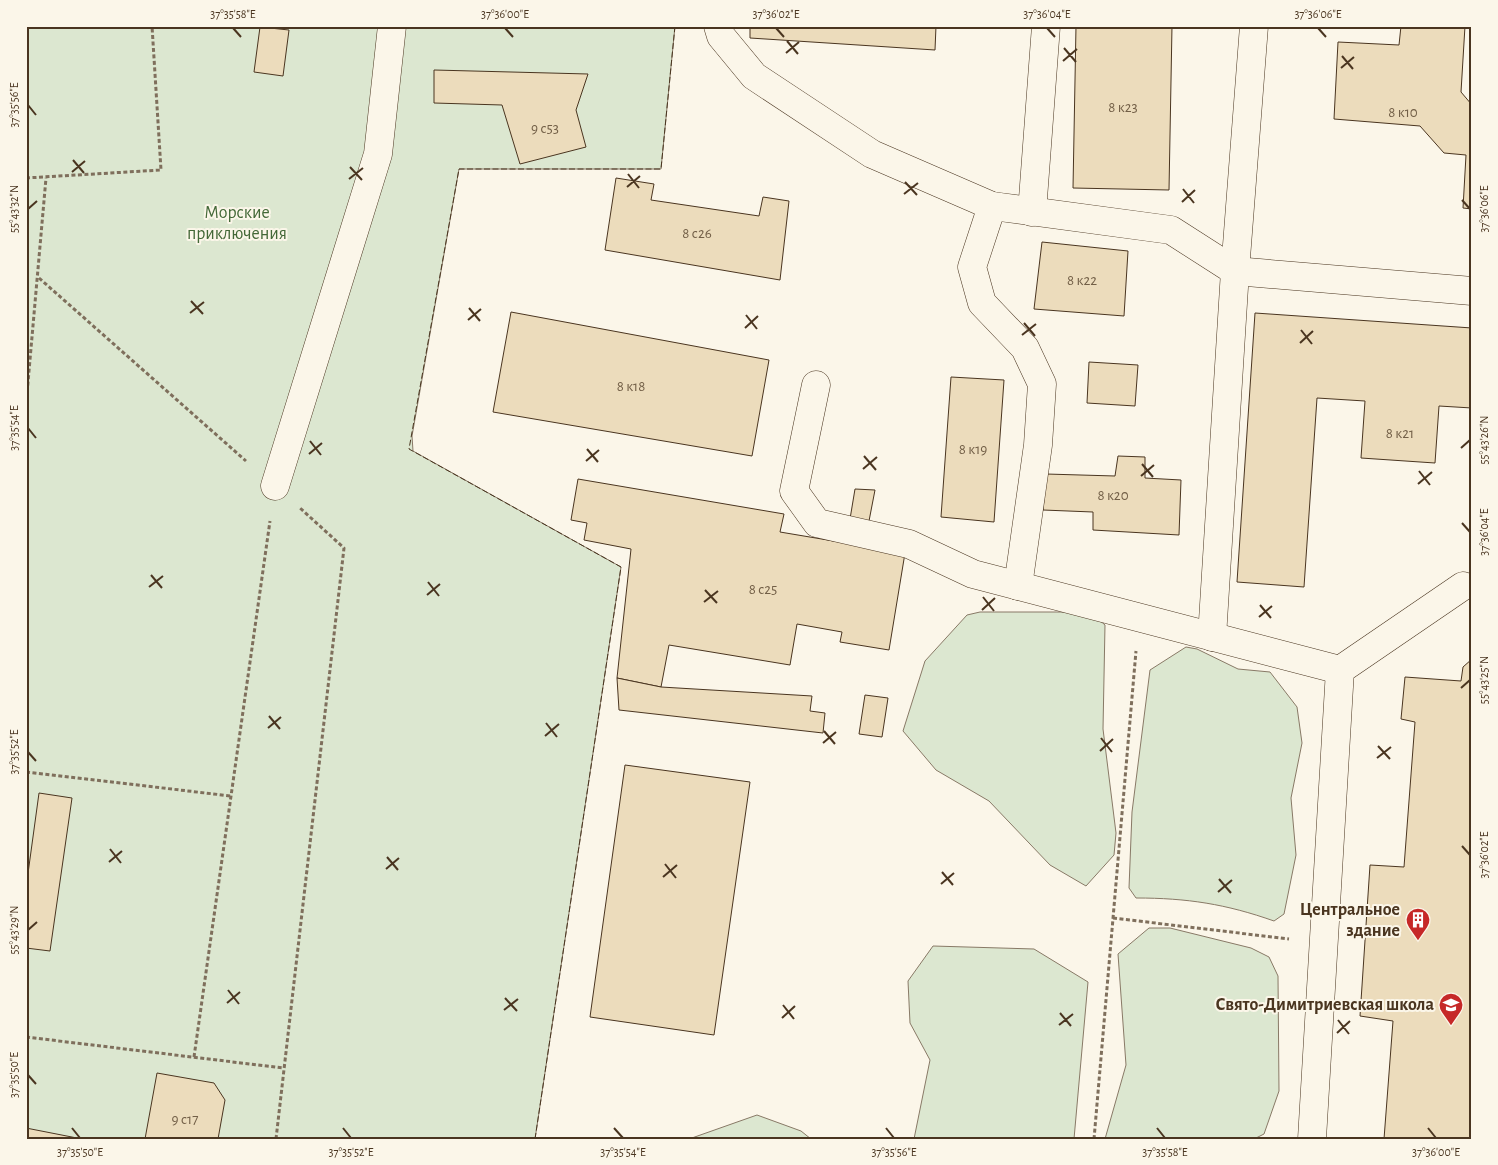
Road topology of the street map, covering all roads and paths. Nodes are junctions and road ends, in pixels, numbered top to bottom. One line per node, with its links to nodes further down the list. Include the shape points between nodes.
1 (152, 26): 7 (path, via 161,170)
2 (392, 26): 15 (lane, via 378,154)
3 (718, 26): 8 (lane, via 722,36 754,76 864,149)
4 (1046, 26): 9 (lane)
5 (1254, 26): 10 (lane)
6 (26, 178): 7 (path)
7 (46, 178): 11 (path)
8 (992, 206): 9 (lane); 16 (lane, via 972,267 982,303 1025,348 1042,384 1038,445)
9 (1032, 212): 10 (lane, via 1171,230)
10 (1235, 271): 12 (lane); 19 (lane)
11 (39, 278): 14 (path); 15 (path)
12 (1472, 291)
13 (816, 385): 16 (lane, via 794,491 818,523 909,544 973,574)
14 (26, 406)
15 (275, 486): 22 (path); 27 (path, via 344,548)
16 (1018, 586): 18 (lane)
17 (1469, 587): 20 (lane)
18 (1139, 618): 19 (lane); 23 (path)
19 (1212, 637): 20 (lane)
20 (1340, 670): 24 (lane)
21 (26, 772): 22 (path)
22 (231, 796): 26 (path)
23 (1113, 918): 24 (path); 29 (path)
24 (1324, 942): 30 (lane)
25 (26, 1037): 26 (path)
26 (194, 1057): 27 (path)
27 (283, 1068): 28 (path)
28 (276, 1139)
29 (1094, 1139)
30 (1312, 1139)

